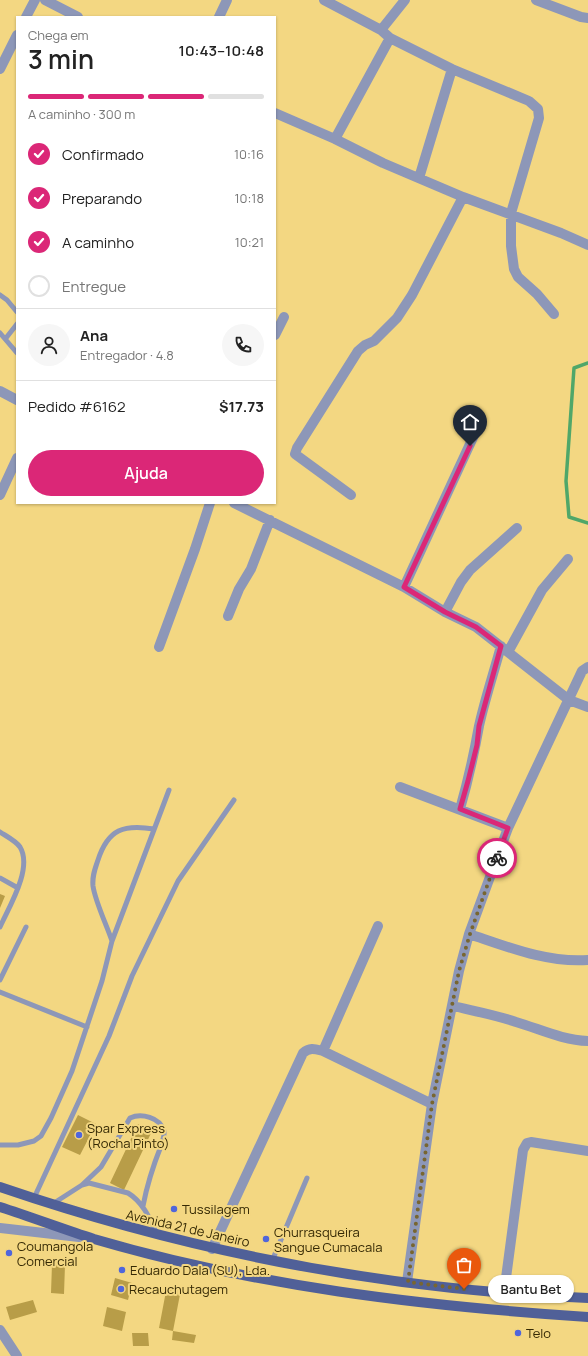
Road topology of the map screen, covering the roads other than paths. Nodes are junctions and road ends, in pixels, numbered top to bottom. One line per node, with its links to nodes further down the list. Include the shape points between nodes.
1 (35, 0): 7 (street)
2 (45, 0): 8 (street)
3 (226, 0): 9 (street)
4 (324, 0): 11 (street)
5 (405, 0): 11 (street)
6 (536, 0): 10 (street)
7 (27, 16)
8 (76, 16)
9 (219, 16)
10 (588, 18)
11 (382, 30): 13 (street)
12 (16, 37): 14 (street)
13 (390, 38): 15 (street); 17 (street)
14 (0, 69)
15 (452, 69): 18 (street); 20 (street, via 529,101 538,109 538,118)
16 (276, 112): 17 (street)
17 (335, 138): 18 (street)
18 (419, 178): 19 (street)
19 (463, 197): 20 (street); 36 (street, via 412,294 396,318 374,341 358,351 297,448 295,454)
20 (511, 213): 21 (street); 24 (street, via 514,269 518,277)
21 (588, 245)
22 (0, 295): 23 (lane)
23 (16, 311)
24 (554, 314)
25 (284, 317): 28 (street)
26 (16, 325): 29 (lane)
27 (0, 333): 29 (lane)
28 (276, 333)
29 (6, 338): 30 (lane)
30 (16, 352)
31 (0, 391): 32 (street)
32 (16, 399)
33 (476, 431): 42 (street)
34 (16, 460): 35 (street)
35 (0, 495)
36 (351, 495)
37 (210, 504): 45 (street)
38 (236, 504): 39 (street)
39 (270, 520): 42 (street); 44 (street, via 251,569)
40 (517, 528): 43 (street, via 470,570 460,582)
41 (568, 559): 46 (street, via 542,590)
42 (404, 587): 43 (street)
43 (445, 612): 46 (street, via 476,627)
44 (228, 616)
45 (159, 647)
46 (504, 649): 48 (street); 53 (street, via 479,726 477,745)
47 (588, 667): 48 (street, via 582,671)
48 (569, 700): 49 (street); 54 (street)
49 (588, 707)
50 (400, 787): 53 (street)
51 (168, 790): 55 (lane)
52 (234, 800): 77 (lane, via 178,881 132,976 109,1036)
53 (460, 809): 54 (street)
54 (508, 828): 62 (street)
55 (154, 829): 63 (lane); 63 (lane, via 136,826 120,829 102,846 93,875 94,888)
56 (0, 832): 58 (lane, via 19,847 23,856)
57 (0, 878): 58 (lane)
58 (18, 888): 59 (lane)
59 (0, 926)
60 (378, 926): 70 (street)
61 (26, 927): 65 (lane)
62 (470, 934): 64 (street, via 553,960); 67 (street, via 459,971)
63 (112, 941): 68 (lane)
64 (588, 960)
65 (0, 980)
66 (0, 992): 68 (lane)
67 (453, 1006): 69 (street, via 515,1021 553,1035); 71 (street)
68 (87, 1027): 72 (lane, via 72,1071 40,1136 26,1144)
69 (588, 1041)
70 (323, 1051): 71 (street); 84 (street, via 312,1048 303,1053)
71 (432, 1104): 86 (street)
72 (0, 1145)
73 (588, 1151): 87 (street, via 531,1142 523,1150)
74 (307, 1178): 85 (lane)
75 (82, 1185): 78 (lane); 79 (lane, via 89,1183 134,1196); 79 (lane, via 101,1167 130,1118 138,1115 149,1117 160,1125 164,1132)
76 (0, 1187): 77 (main road, Avenida 21 de Janeiro)
77 (34, 1198): 78 (main road, Avenida 21 de Janeiro)
78 (53, 1204): 82 (main road, Avenida 21 de Janeiro)
79 (143, 1206): 82 (lane)
80 (0, 1207): 83 (main road)
81 (0, 1228): 83 (street)
82 (157, 1235): 84 (main road, Avenida 21 de Janeiro)
83 (94, 1238): 89 (main road, via 218,1269 355,1294 494,1310)
84 (212, 1249): 85 (main road, Avenida 21 de Janeiro)
85 (272, 1261): 86 (main road, Avenida 21 de Janeiro)
86 (408, 1282): 87 (main road, Avenida 21 de Janeiro)
87 (504, 1293): 88 (main road, Avenida 21 de Janeiro)
88 (588, 1298)
89 (588, 1317)
90 (0, 1330): 91 (street)
91 (14, 1355)

